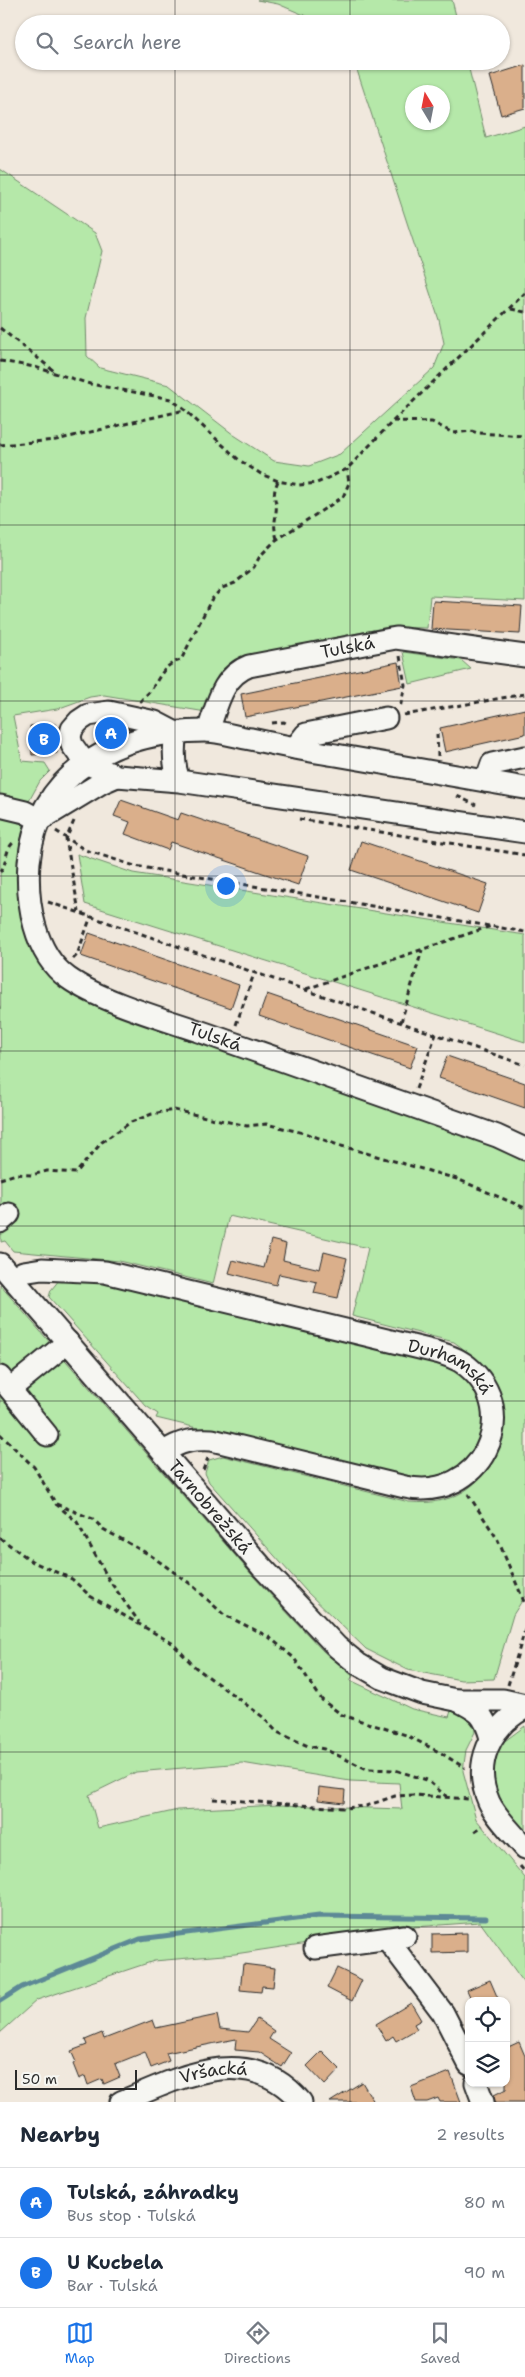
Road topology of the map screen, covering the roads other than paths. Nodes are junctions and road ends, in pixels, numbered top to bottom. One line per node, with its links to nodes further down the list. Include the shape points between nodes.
1 (525, 656): 3 (street, Tulská, via 396,638 249,666 239,670 225,686)
2 (386, 718): 5 (street, via 306,734)
3 (208, 731): 4 (street, Tulská); 5 (street, Tulská)
4 (176, 733): 7 (street, Tulská, via 114,747); 7 (street, via 155,722 98,713 79,721 72,728 72,745); 9 (street, via 174,767)
5 (295, 748): 10 (street, Tulská, via 441,767)
6 (525, 757): 10 (street, via 492,764)
7 (85, 763): 8 (street); 13 (street, Tulská, via 58,786)
8 (117, 776): 9 (street); 13 (street)
9 (179, 781): 14 (street)
10 (486, 781): 11 (street, Tulská)
11 (525, 788)
12 (0, 806): 13 (street, via 25,812)
13 (40, 820): 15 (street, Tulská, via 29,860 30,896 37,932 45,951 54,966 69,979 129,1007 497,1136)
14 (525, 832)
15 (525, 1149)
16 (7, 1271): 17 (street, Tarnobrežská); 20 (street, Durhamská, via 105,1272 456,1358 484,1386 492,1410 491,1437 473,1470 452,1484 428,1490 212,1440 178,1442)
17 (68, 1342): 18 (street); 20 (street, Tarnobrežská)
18 (5, 1383): 19 (street)
19 (47, 1435)
20 (164, 1452): 21 (street, Tarnobrežská, via 337,1647 382,1678 422,1693)
21 (456, 1700): 22 (street, Tarnobrežská, via 502,1700); 23 (street, Tarnobrežská, via 477,1710 487,1723)
22 (525, 1707): 23 (street, via 496,1729)
23 (491, 1738): 24 (street, via 475,1768 489,1802)
24 (525, 1848)
25 (315, 1948): 26 (street, via 396,1937 443,2013)
26 (465, 2056)
27 (477, 2087): 30 (street)
28 (121, 2102): 29 (street, Vršacká, via 204,2070 229,2068 255,2072 279,2082)
29 (300, 2102)
30 (483, 2102)

